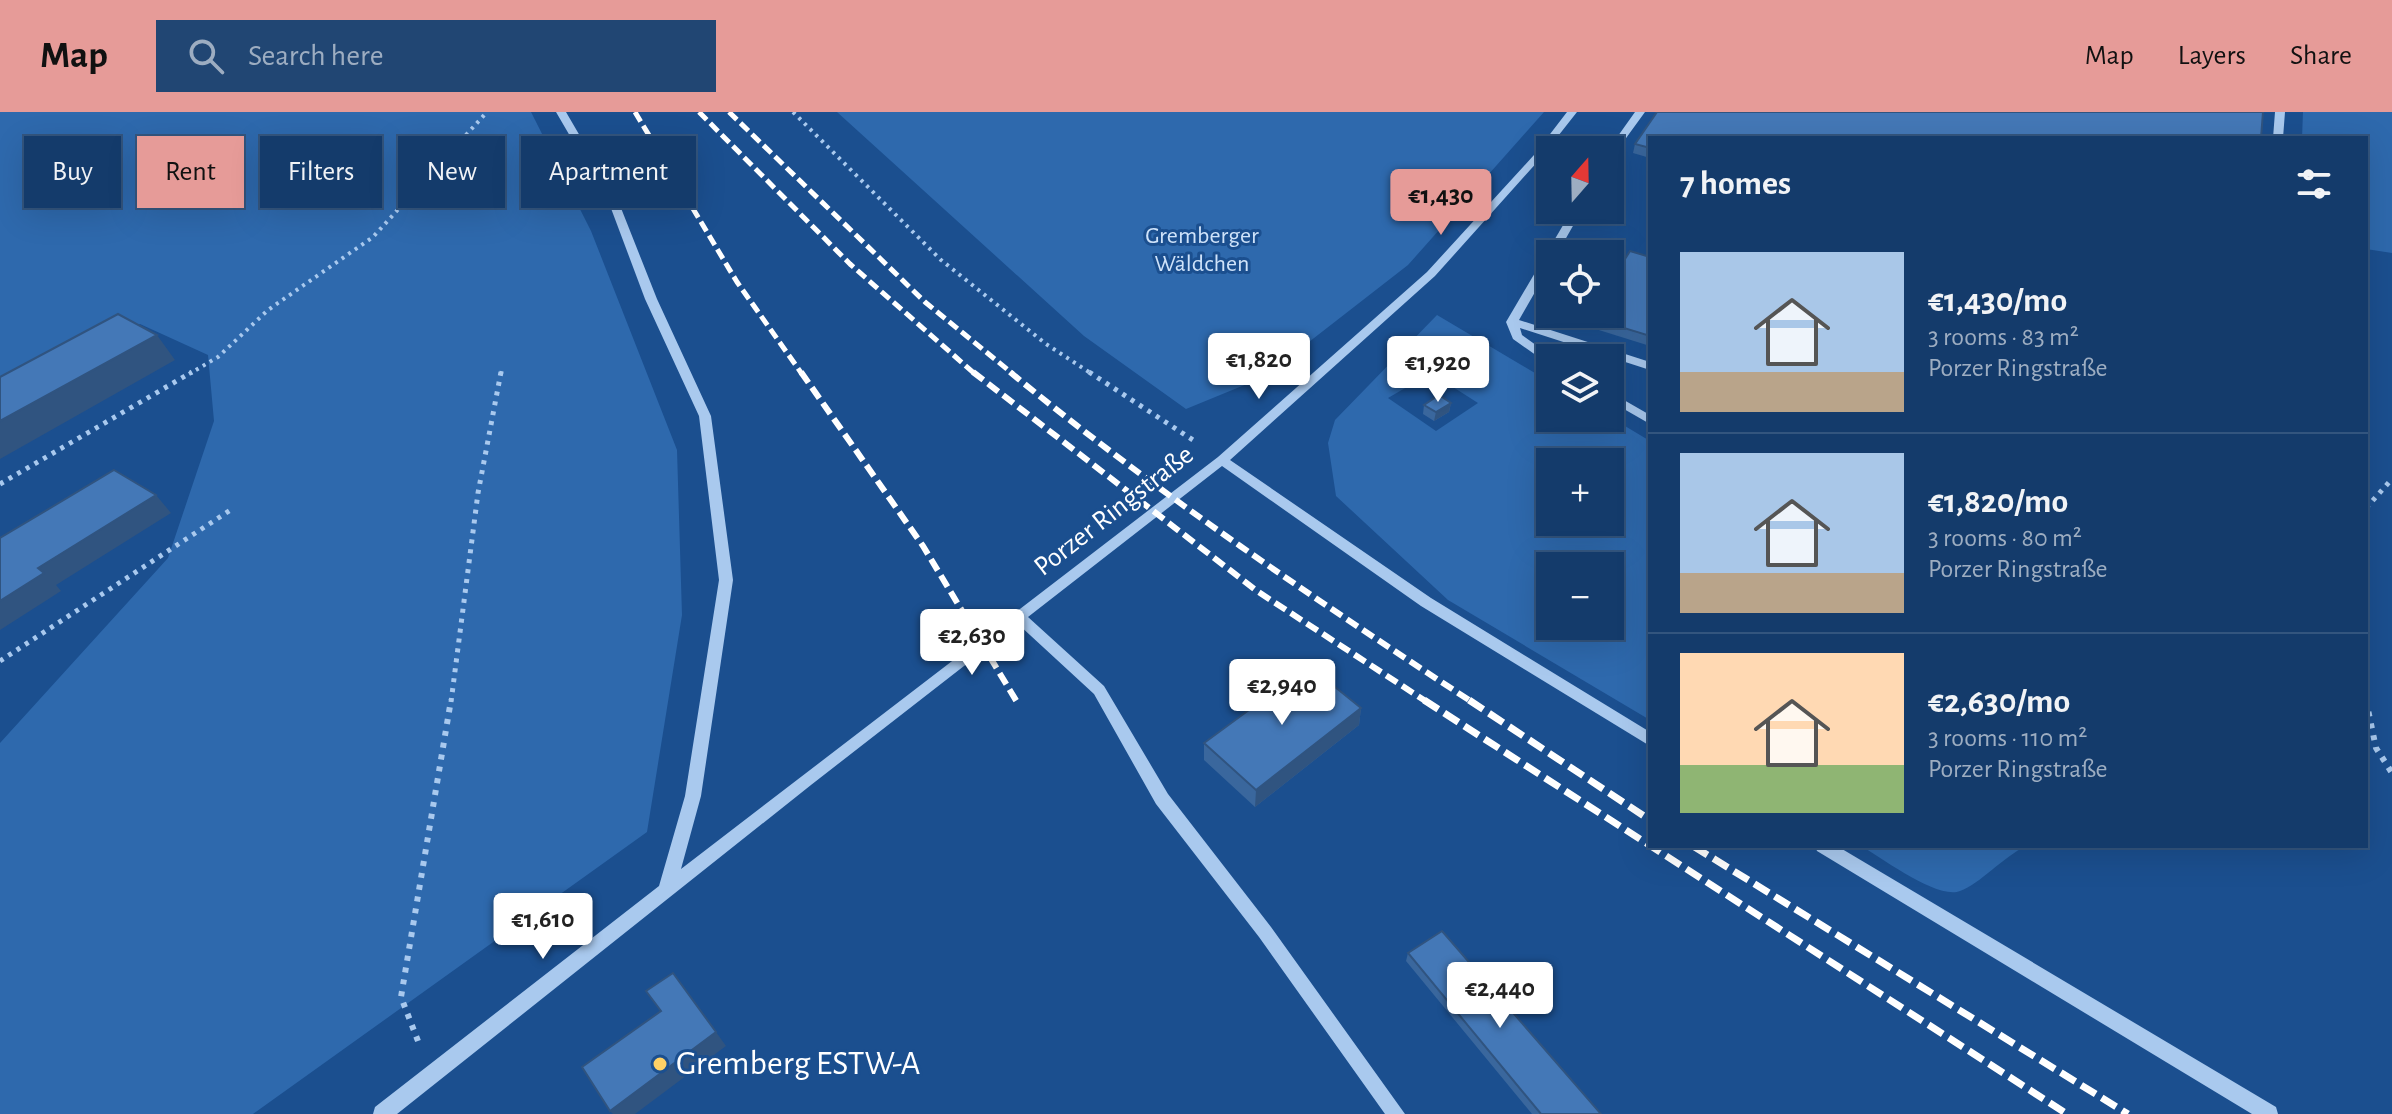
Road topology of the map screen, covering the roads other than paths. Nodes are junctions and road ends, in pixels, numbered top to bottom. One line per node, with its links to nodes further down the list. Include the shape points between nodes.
1 (561, 112): 17 (street, via 614,203 705,416 726,580 693,796)
2 (1572, 112): 13 (street, Porzer Ringstraße, via 1431,274)
3 (1640, 112): 5 (street)
4 (2280, 112): 6 (street)
5 (1623, 136)
6 (2278, 136)
7 (1536, 281): 8 (street)
8 (1512, 322): 9 (street, via 1517,337); 10 (street)
9 (1536, 351)
10 (1648, 365)
11 (1624, 404): 12 (street)
12 (1648, 419)
13 (1222, 460): 14 (street, Porzer Ringstraße); 15 (street, via 1426,602)
14 (1019, 617): 17 (street, Porzer Ringstraße); 19 (street, via 1099,690 1162,799)
15 (1648, 739)
16 (1826, 848): 20 (street)
17 (667, 889): 18 (street, Porzer Ringstraße)
18 (382, 1114)
19 (1396, 1114)
20 (2269, 1114)

